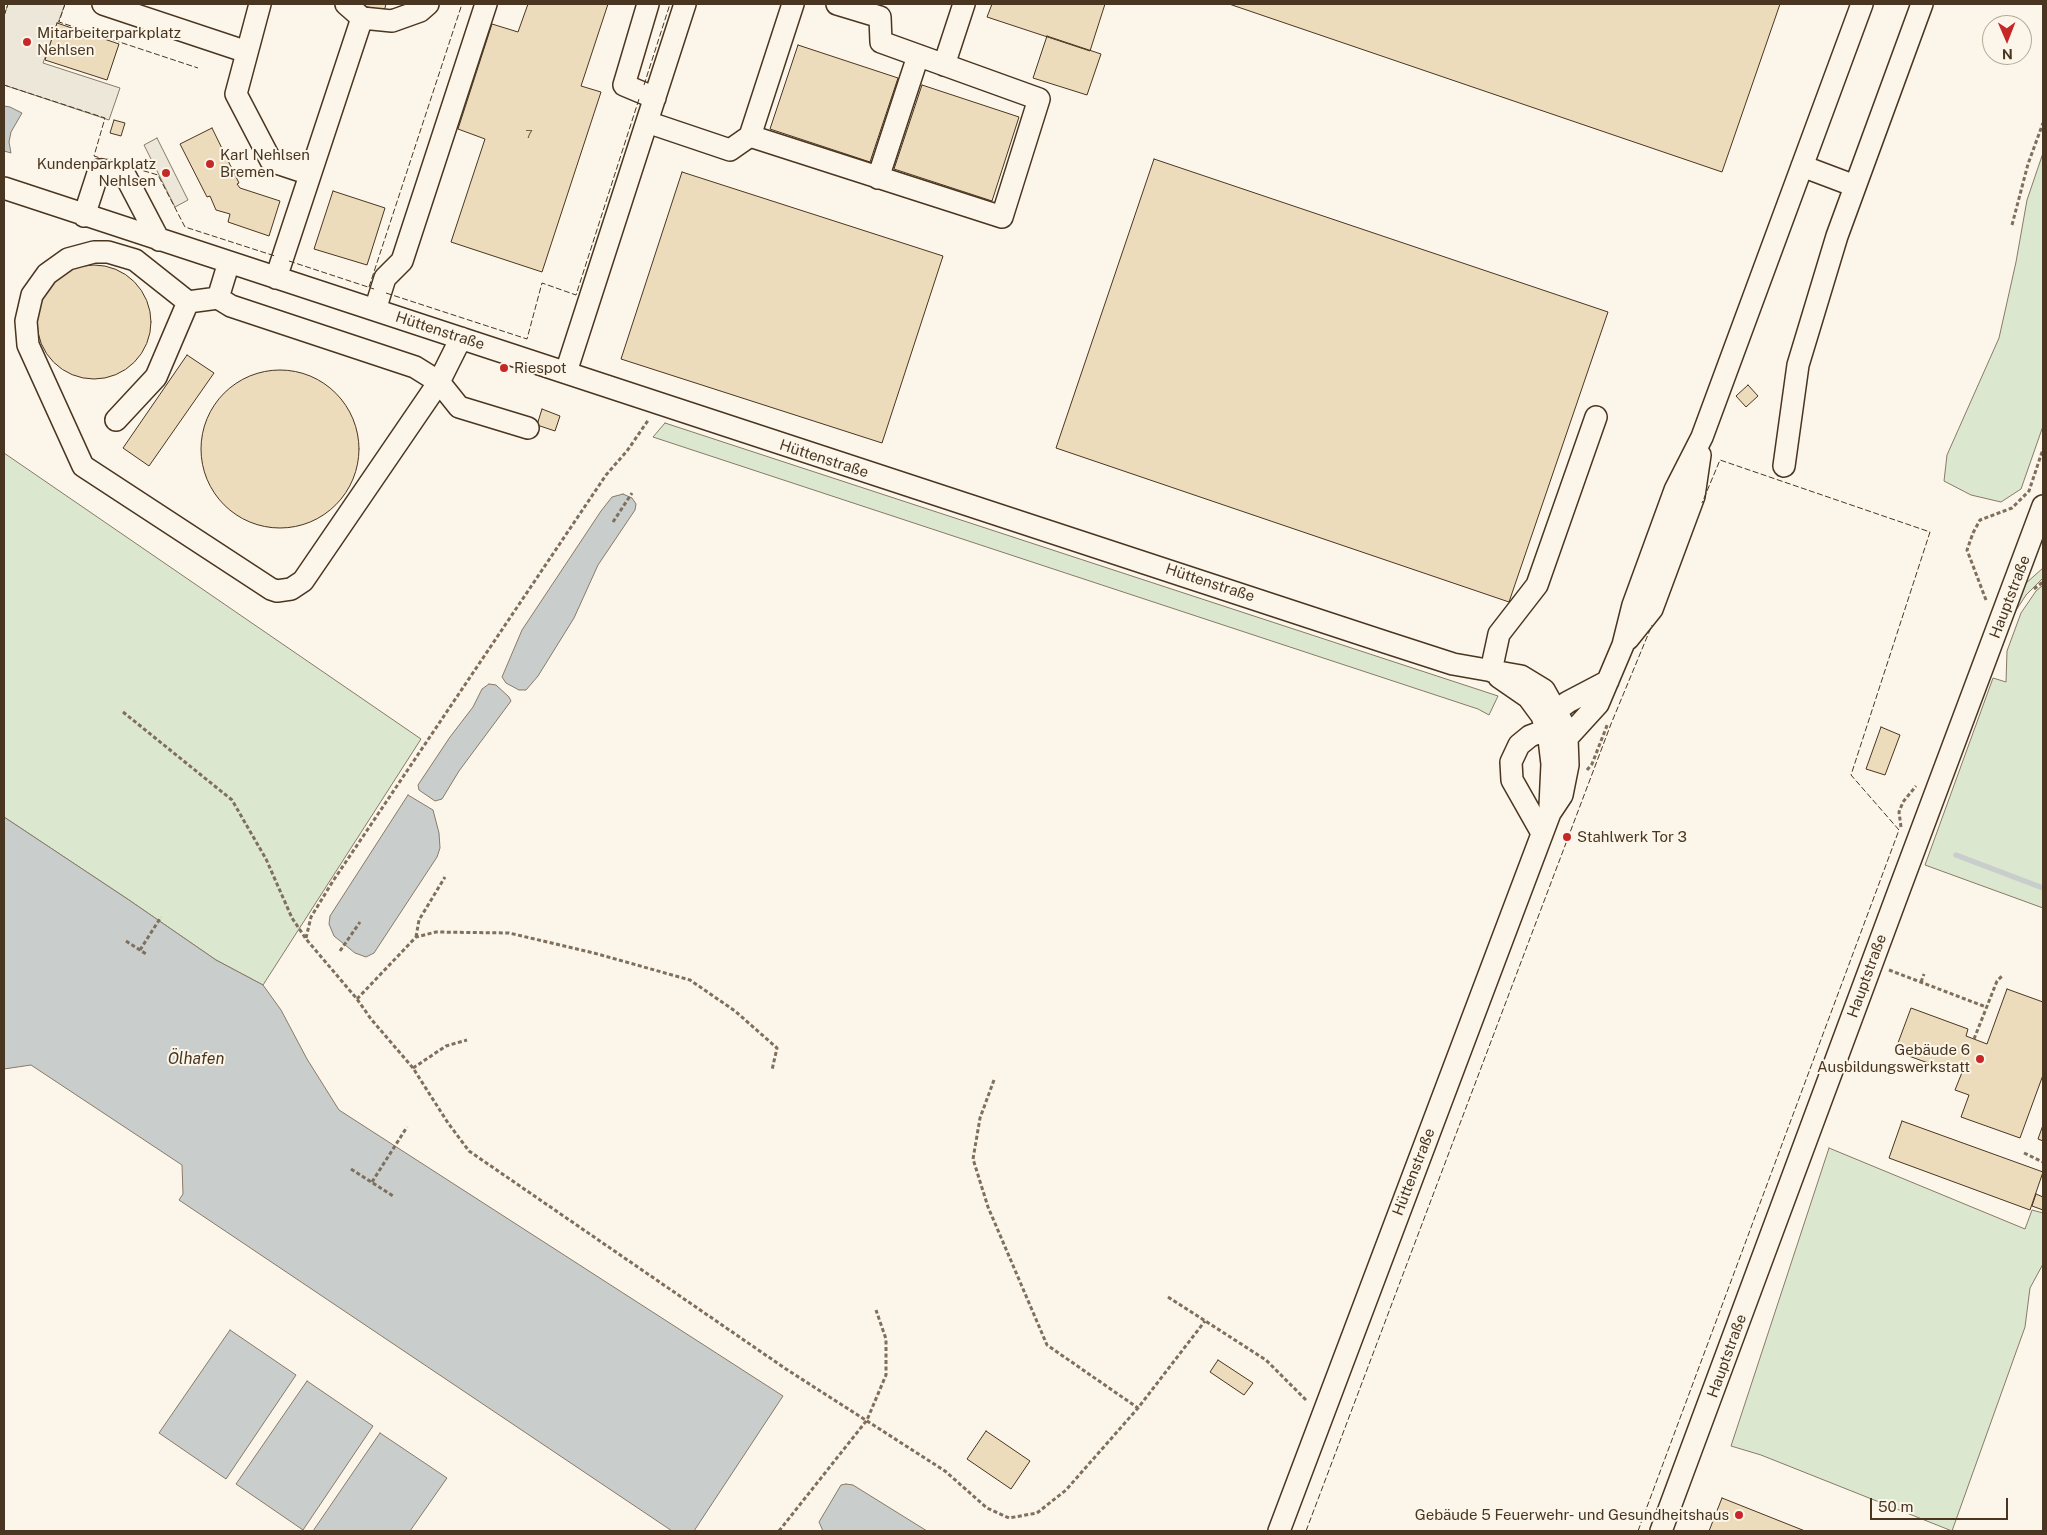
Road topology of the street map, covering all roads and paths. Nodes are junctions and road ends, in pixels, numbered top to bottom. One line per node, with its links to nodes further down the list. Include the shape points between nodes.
1 (103, 4): 15 (street)
2 (260, 4): 15 (street)
3 (346, 4): 14 (street)
4 (428, 4): 14 (street, via 420,11 392,21)
5 (486, 4): 34 (street, via 402,261 385,278)
6 (648, 4): 18 (street, via 624,85)
7 (685, 4): 18 (street)
8 (794, 4): 21 (street)
9 (837, 4): 13 (street)
10 (964, 4): 17 (street)
11 (1862, 4): 22 (street)
12 (1922, 4): 25 (street)
13 (883, 10): 16 (street, via 881,42)
14 (362, 18): 23 (street)
15 (247, 52): 23 (street, via 236,94 272,161)
16 (918, 56): 17 (street); 24 (street)
17 (944, 65): 24 (street, via 1039,99 1002,218)
18 (654, 98): 19 (street)
19 (647, 122): 21 (street, via 730,150); 36 (street)
20 (2043, 123): 28 (path)
21 (750, 136): 24 (street)
22 (1802, 166): 25 (street); 48 (street, via 1702,437 1694,496 1652,609 1624,645)
23 (310, 174): 31 (street)
24 (878, 178)
25 (1855, 186): 42 (street, via 1798,365)
26 (4, 188): 27 (street, Hüttenstraße)
27 (84, 216): 29 (street, Hüttenstraße); 29 (street, via 99,170 118,172 126,177)
28 (2012, 225)
29 (159, 240): 30 (street, Hüttenstraße)
30 (229, 262): 31 (street, Hüttenstraße); 32 (street)
31 (276, 278): 34 (street, Hüttenstraße)
32 (218, 298): 33 (street); 37 (street, via 231,306 415,367)
33 (188, 302): 37 (street, via 134,260 108,252 81,255 57,266 35,290 26,321 28,344 83,466 277,591 291,589 303,581); 40 (street, via 156,377)
34 (375, 310): 35 (street, Hüttenstraße)
35 (461, 338): 36 (street, Hüttenstraße); 37 (street)
36 (566, 372): 38 (street, Hüttenstraße)
37 (439, 382): 41 (street, via 459,406)
38 (660, 404): 47 (street, Hüttenstraße, via 1453,664); 59 (path, via 606,475 333,881 311,917)
39 (1596, 417): 47 (street, via 1536,585 1499,634)
40 (116, 420)
41 (528, 428)
42 (1784, 466)
43 (632, 493): 45 (path)
44 (2043, 506): 46 (street, Hauptstraße)
45 (613, 522)
46 (2035, 551): 64 (street, Hauptstraße)
47 (1491, 670): 49 (street, Hüttenstraße, via 1521,676 1532,682 1544,690); 51 (street, Hüttenstraße, via 1528,697 1542,716)
48 (1608, 681): 49 (street); 52 (street, via 1598,704)
49 (1557, 710): 51 (street); 52 (street, Hüttenstraße)
50 (122, 712): 59 (path, via 232,800)
51 (1546, 730): 53 (street, Hüttenstraße, via 1552,764); 54 (street, via 1530,736 1519,746 1511,762 1512,780)
52 (1567, 738): 53 (street, Hüttenstraße, via 1568,765 1562,795)
53 (1550, 813): 54 (street, Hüttenstraße)
54 (1542, 833): 85 (street, Hüttenstraße)
55 (445, 877): 58 (path, via 419,920)
56 (161, 917): 61 (path)
57 (360, 922): 62 (path)
58 (416, 937): 68 (path); 73 (path, via 436,932 509,933 690,980 735,1011 777,1048)
59 (306, 939): 68 (path)
60 (126, 941): 61 (path)
61 (140, 950): 63 (path)
62 (340, 951)
63 (146, 954)
64 (1872, 963): 67 (path); 89 (street, Hauptstraße)
65 (1924, 974): 67 (path)
66 (2002, 976): 69 (path)
67 (1921, 982): 69 (path)
68 (357, 999): 72 (path)
69 (1986, 1007): 70 (path)
70 (1974, 1039)
71 (468, 1040): 72 (path, via 446,1046)
72 (413, 1068): 86 (path, via 469,1151 778,1363)
73 (772, 1070)
74 (994, 1080): 84 (path, via 980,1118 973,1159 988,1207 1047,1345)
75 (407, 1128): 79 (path)
76 (2024, 1153): 77 (path)
77 (2043, 1162)
78 (351, 1169): 79 (path)
79 (372, 1182): 80 (path)
80 (393, 1196)
81 (1168, 1297): 83 (path)
82 (876, 1310): 86 (path, via 886,1339 886,1375)
83 (1205, 1321): 84 (path); 85 (path, via 1266,1360)
84 (1138, 1408): 86 (path, via 1066,1490 1036,1513 1009,1518 987,1508 945,1471)
85 (1323, 1414): 88 (street, Hüttenstraße)
86 (867, 1420): 87 (path)
87 (780, 1531)
88 (1279, 1531)
89 (1661, 1531)

